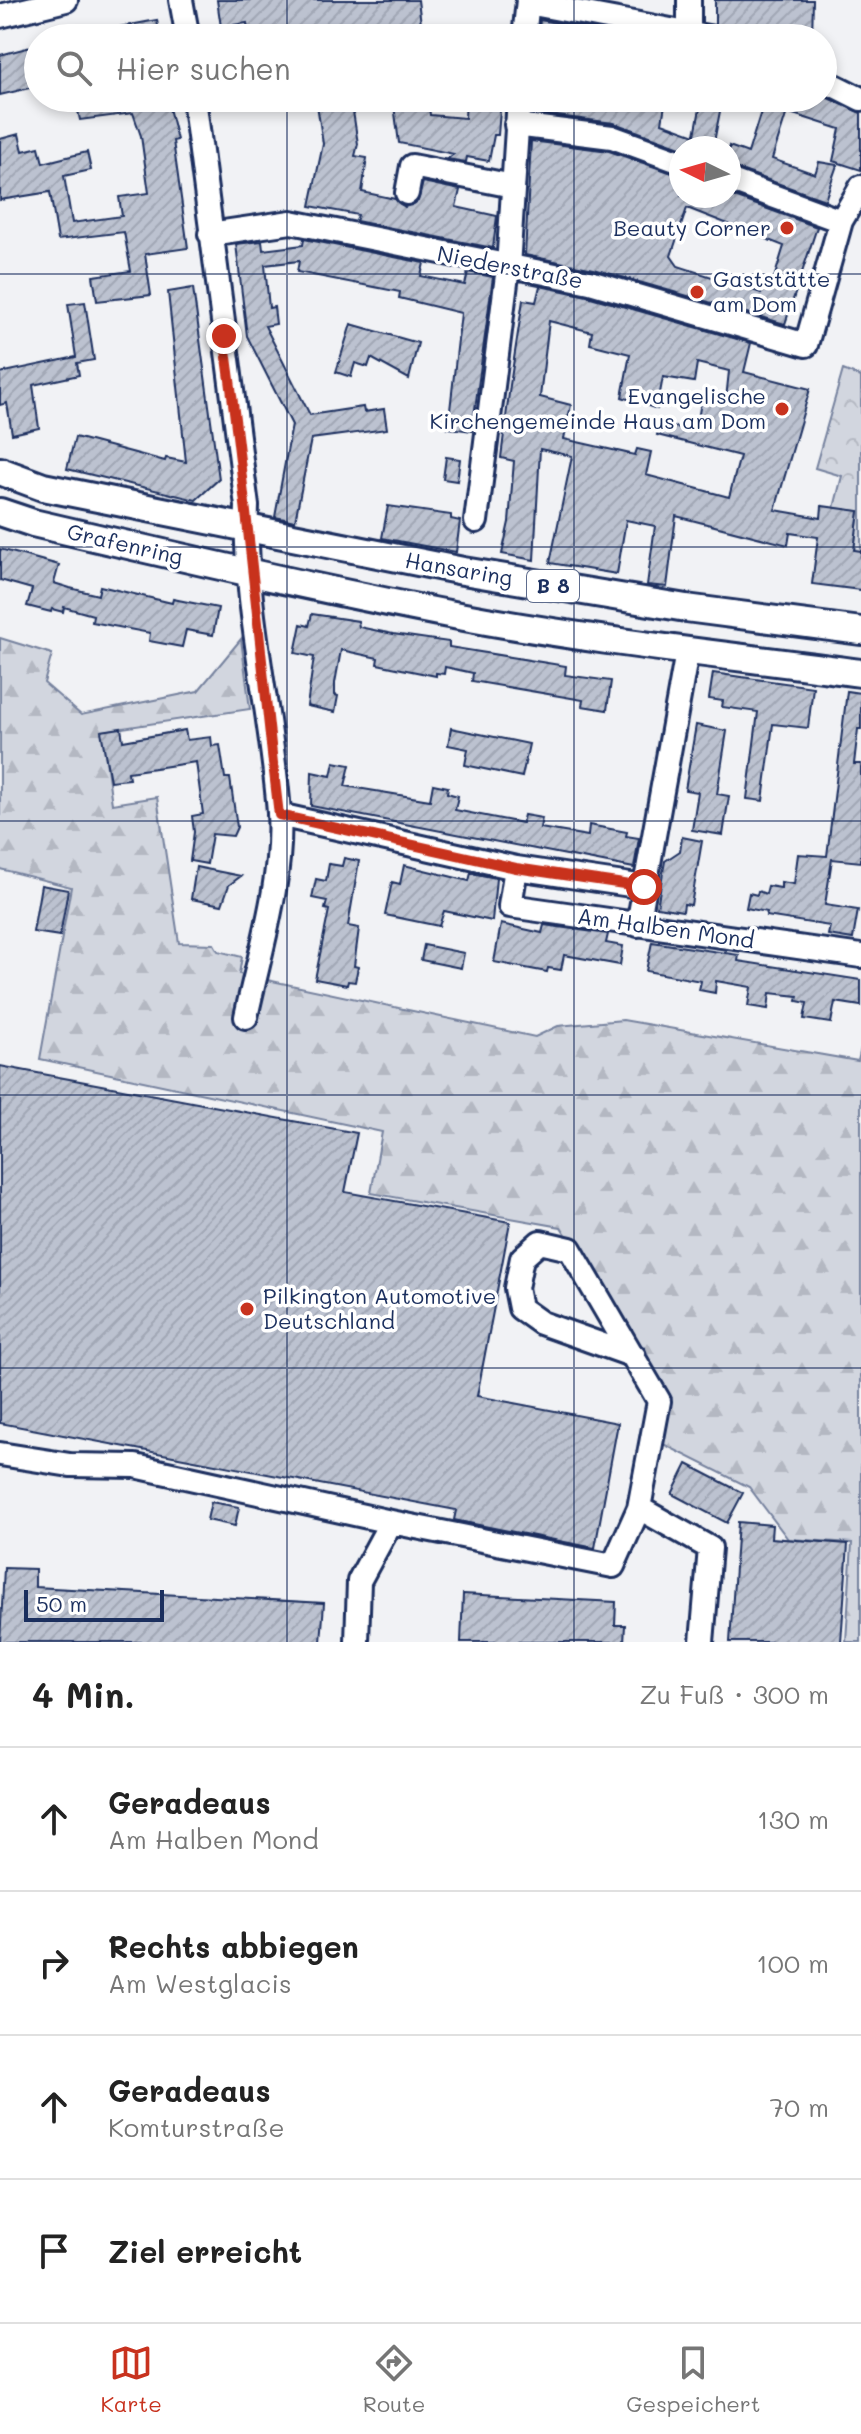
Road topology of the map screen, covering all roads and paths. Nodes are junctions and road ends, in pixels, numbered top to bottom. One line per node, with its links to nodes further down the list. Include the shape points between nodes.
1 (66, 0): 5 (street)
2 (181, 0): 6 (street)
3 (689, 0): 9 (street)
4 (528, 2): 7 (street); 8 (street)
5 (0, 16)
6 (185, 24)
7 (526, 24)
8 (650, 24)
9 (689, 24)
10 (837, 87): 11 (street)
11 (861, 99)
12 (196, 112): 21 (street)
13 (517, 112): 14 (street)
14 (516, 125): 15 (street, via 612,137); 17 (street)
15 (669, 158)
16 (741, 184): 20 (street)
17 (513, 186): 19 (street, via 412,166); 22 (street)
18 (861, 187): 20 (street)
19 (407, 193)
20 (841, 221): 22 (street, Niederstraße, via 806,345 590,282)
21 (210, 234): 22 (street, Niederstraße, via 291,222); 26 (street)
22 (508, 267): 25 (street)
23 (0, 471): 26 (main road, Grafenring / B 8, via 43,487)
24 (0, 512): 27 (main road, Grafenring / B 8)
25 (476, 521)
26 (248, 528): 27 (street); 28 (main road, Hansaring / B 8, via 463,571)
27 (251, 573): 29 (main road, Hansaring / B 8, via 461,616); 31 (street)
28 (861, 631)
29 (687, 652): 30 (main road, Hansaring / B 8); 33 (street)
30 (861, 673)
31 (279, 815): 32 (street, Am Halben Mond); 36 (street, via 277,870)
32 (516, 868): 33 (street, Am Halben Mond); 34 (street, Am Halben Mond, via 510,906)
33 (644, 887): 34 (street)
34 (638, 925): 35 (street, Am Halben Mond)
35 (861, 956)
36 (246, 1017)
37 (634, 1356): 37 (street, via 570,1249 540,1242 522,1258 516,1288 520,1308 541,1323); 39 (street, via 659,1401)
38 (0, 1454): 40 (street, via 70,1465 135,1466)
39 (639, 1508): 40 (street, via 613,1566); 42 (street, via 710,1548)
40 (391, 1522): 41 (street, via 359,1581)
41 (357, 1642)
42 (702, 1642)

